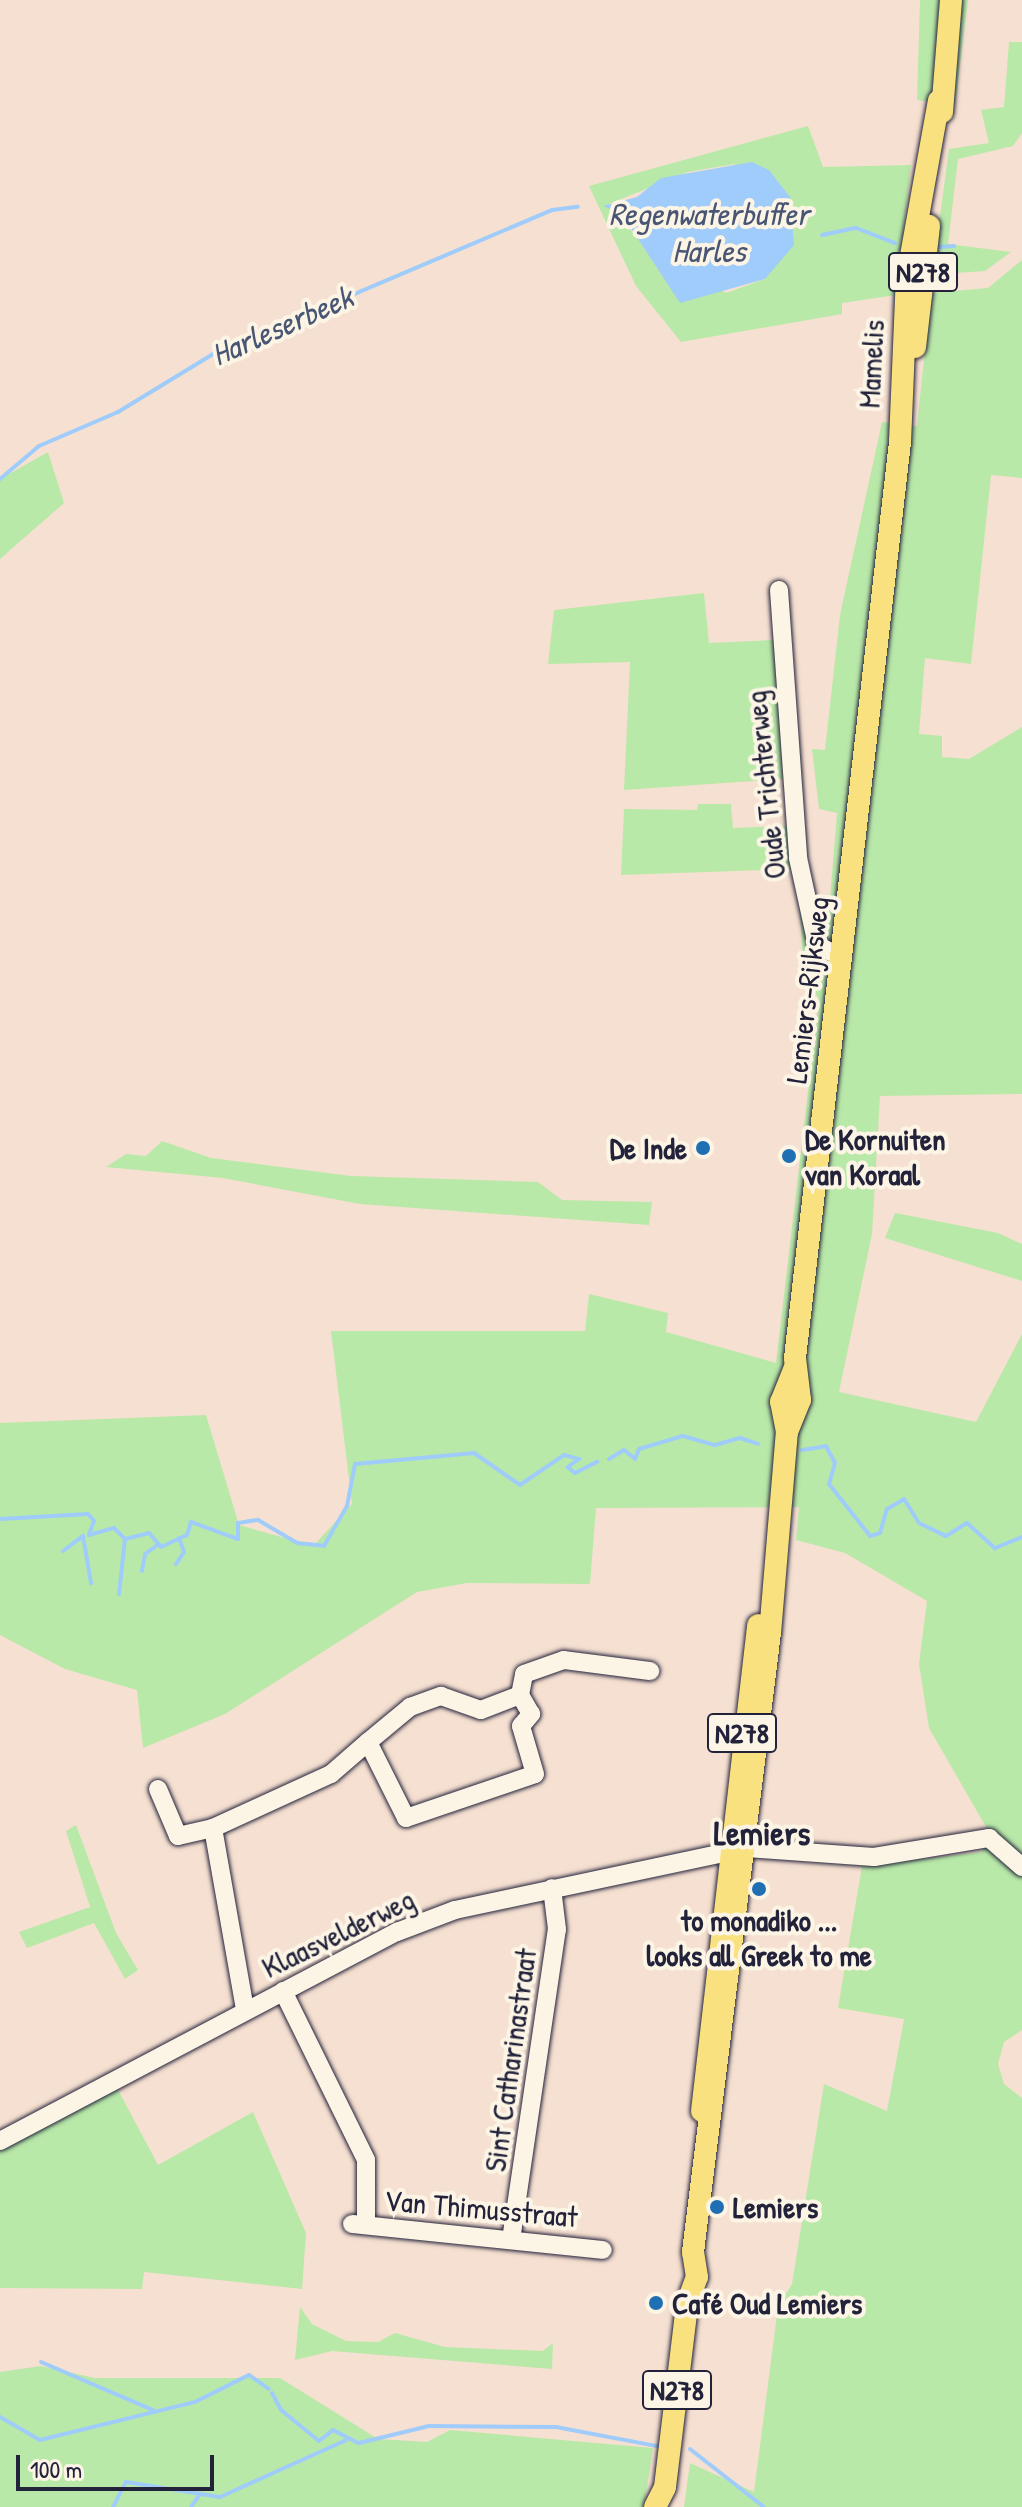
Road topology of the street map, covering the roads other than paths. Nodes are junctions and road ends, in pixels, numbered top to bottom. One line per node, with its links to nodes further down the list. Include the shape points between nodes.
1 (951, 0): 3 (main road, Mamelis / N278)
2 (779, 590): 4 (street, Oude Trichterweg, via 798,858 817,945)
3 (874, 666): 4 (main road, Lemiers-Rijksweg / N278)
4 (841, 957): 10 (main road, Lemiers-Rijksweg / N278, via 795,1368 781,1402 787,1432)
5 (650, 1671): 6 (street, via 564,1660 524,1674)
6 (520, 1695): 7 (street, via 481,1710 441,1696 410,1707); 7 (street, via 531,1714 521,1726 535,1774 406,1818)
7 (368, 1742): 9 (street, via 331,1774)
8 (158, 1789): 9 (street, via 178,1836)
9 (213, 1828): 14 (street)
10 (738, 1851): 11 (street, Klaasvelderweg, via 885,1856 989,1838); 12 (street, Klaasvelderweg); 18 (main road, Lemiers-Rijksweg / N278, via 693,2252 682,2275 687,2304)
11 (1022, 1867)
12 (552, 1888): 13 (street, Klaasvelderweg, via 434,1917); 16 (street, Sint Catharinastraat, via 557,1929)
13 (283, 1991): 14 (street, Klaasvelderweg); 16 (street, Van Thimusstraat, via 366,2160 359,2225)
14 (245, 2010): 15 (street, Klaasvelderweg)
15 (0, 2141)
16 (511, 2240): 17 (street, Van Thimusstraat)
17 (603, 2250)
18 (668, 2497): 19 (main road, Lemiers-Rijksweg / N278)
19 (655, 2507)

